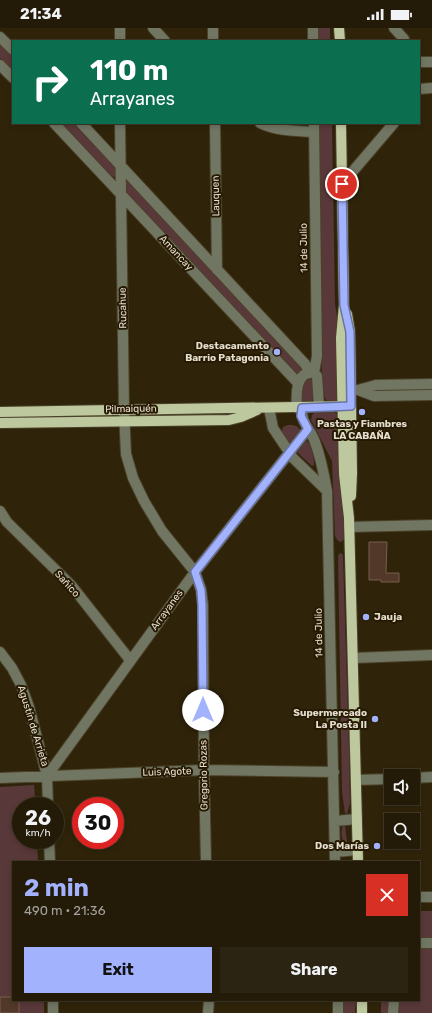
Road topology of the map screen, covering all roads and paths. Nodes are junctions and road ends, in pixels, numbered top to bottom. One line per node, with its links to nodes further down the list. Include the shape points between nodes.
1 (120, 28): 8 (street)
2 (153, 28): 9 (street)
3 (213, 28): 10 (street)
4 (313, 28): 11 (street)
5 (339, 28): 12 (main road)
6 (394, 28): 13 (street)
7 (0, 37): 14 (street)
8 (120, 40)
9 (164, 40)
10 (213, 40)
11 (313, 40)
12 (340, 40)
13 (404, 40)
14 (12, 49)
15 (420, 62): 16 (street)
16 (432, 62)
17 (0, 64): 18 (street)
18 (12, 77)
19 (432, 88): 20 (street)
20 (420, 89)
21 (55, 124): 31 (street, Amancay)
22 (82, 124): 29 (street, Amancay)
23 (120, 124): 29 (street, Rucahue)
24 (215, 124): 32 (street, Lauquen)
25 (262, 124): 28 (street, via 295,131)
26 (341, 124): 30 (main road)
27 (393, 124): 30 (street)
28 (314, 128): 33 (street, 14 de Julio, via 317,356)
29 (120, 164): 31 (street, Rucahue); 32 (street, Amancay)
30 (342, 184): 36 (main road, via 344,305 350,332)
31 (121, 195): 34 (street, Amancay); 42 (street, Rucahue)
32 (217, 270): 33 (street, Amancay)
33 (312, 372): 34 (street, via 306,374); 39 (street, via 318,381)
34 (298, 383): 40 (street, 14 de Julio, via 296,388)
35 (432, 384): 36 (street, via 376,385)
36 (351, 390): 37 (street, via 374,396); 38 (main road)
37 (432, 395)
38 (347, 406): 39 (main road, Pilmaiquén); 50 (main road, via 352,480)
39 (319, 407): 40 (main road, Pilmaiquén)
40 (299, 408): 41 (main road, Pilmaiquén); 46 (street, 14 de Julio)
41 (264, 409): 42 (main road, Pilmaiquén); 44 (main road, Pilmaiquén, via 229,420); 47 (street)
42 (124, 410): 43 (main road, Pilmaiquén); 44 (street, Rucahue)
43 (0, 412)
44 (124, 421): 45 (main road, Pilmaiquén); 52 (street, Gregorio Rozas, via 126,454 133,478 162,531)
45 (0, 423)
46 (308, 429): 47 (street, Arrayanes); 48 (street, 14 de Julio, via 322,463)
47 (289, 452): 48 (street); 52 (street, Arrayanes)
48 (327, 491): 58 (street, 14 de Julio)
49 (0, 511): 56 (street, Sañico, via 7,522 71,585)
50 (349, 522): 51 (street); 55 (main road)
51 (432, 525)
52 (195, 572): 56 (street, Arrayanes); 57 (street, Gregorio Rozas, via 201,590 202,605)
53 (0, 652): 59 (street, Agustín de Arrieta, via 21,685)
54 (432, 655): 55 (street)
55 (353, 658): 64 (main road)
56 (130, 660): 59 (street, Arrayanes)
57 (204, 770): 58 (street, Luis Agote); 59 (street, Luis Agote); 72 (street, Gregorio Rozas)
58 (334, 772): 67 (street, 14 de Julio)
59 (47, 776): 61 (street, Luis Agote); 65 (street, Agustín de Arrieta)
60 (432, 777): 62 (street)
61 (0, 778)
62 (420, 778)
63 (384, 779): 64 (street)
64 (356, 780): 66 (main road)
65 (48, 797)
66 (357, 819): 67 (street); 69 (main road)
67 (335, 821): 70 (street, 14 de Julio)
68 (49, 849): 71 (street)
69 (358, 850): 70 (street); 73 (main road)
70 (335, 857)
71 (50, 861)
72 (206, 861)
73 (358, 861)
74 (420, 897): 75 (street)
75 (432, 897)
76 (420, 943): 77 (street)
77 (432, 943)
78 (54, 1001): 83 (street)
79 (209, 1001): 84 (street)
80 (338, 1001): 85 (street)
81 (362, 1001): 86 (main road)
82 (394, 1001): 87 (street)
83 (53, 1013)
84 (208, 1013)
85 (338, 1013)
86 (362, 1013)
87 (393, 1013)

